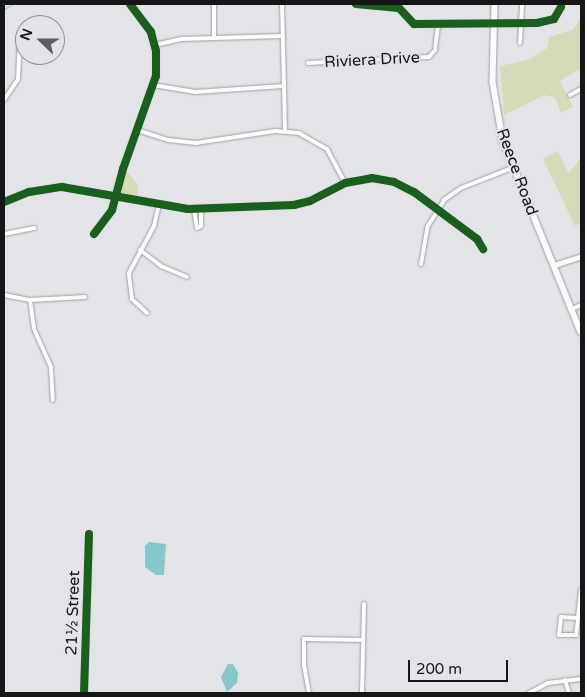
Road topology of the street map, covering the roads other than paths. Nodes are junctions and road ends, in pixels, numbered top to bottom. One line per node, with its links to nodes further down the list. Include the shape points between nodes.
1 (130, 4): 14 (street, via 145,20)
2 (214, 4): 12 (street)
3 (282, 4): 11 (street)
4 (356, 4): 10 (street, via 399,8 414,24)
5 (495, 4): 8 (main road, Reece Road)
6 (522, 4): 9 (street)
7 (561, 7): 9 (street, via 558,15 550,21)
8 (494, 22): 9 (street); 10 (street); 24 (main road, Reece Road, via 494,98)
9 (521, 23): 13 (street)
10 (438, 24): 15 (street, Riviera Drive, via 436,50 429,57)
11 (282, 36): 12 (street); 18 (street)
12 (214, 38): 14 (street)
13 (520, 44)
14 (155, 45): 17 (street)
15 (308, 63)
16 (19, 65): 21 (street, via 19,74)
17 (153, 85): 18 (street, via 203,92); 22 (street)
18 (284, 86): 23 (street)
19 (581, 88): 20 (street)
20 (570, 95)
21 (4, 100)
22 (137, 130): 23 (street, via 168,140 196,143); 26 (street)
23 (285, 131): 25 (street, via 321,144 337,163)
24 (512, 168): 31 (street, via 461,188); 40 (main road, Reece Road)
25 (345, 183): 30 (street, via 300,204); 31 (street, via 372,178 394,182)
26 (116, 196): 27 (street, via 62,187 29,192); 28 (street); 35 (street, via 110,216)
27 (4, 202)
28 (159, 205): 29 (street); 37 (street, via 154,226)
29 (194, 209): 30 (street); 30 (street, via 197,228 201,225)
30 (201, 209)
31 (437, 209): 36 (street); 39 (street, via 425,235)
32 (4, 227): 34 (street)
33 (34, 228): 34 (street)
34 (4, 234)
35 (94, 234)
36 (483, 248)
37 (140, 250): 41 (street, via 161,266); 47 (street, via 130,267 129,287 136,304)
38 (581, 256): 40 (street)
39 (421, 264)
40 (554, 265): 46 (main road, Reece Road)
41 (187, 277)
42 (4, 295): 44 (street)
43 (85, 297): 44 (street)
44 (30, 300): 49 (street, via 34,329 51,367)
45 (581, 305): 46 (street)
46 (572, 309): 48 (main road, Reece Road)
47 (147, 313)
48 (581, 332)
49 (53, 400)
50 (89, 534): 57 (street, 21½ Street)
51 (581, 590): 53 (street)
52 (364, 604): 54 (street)
53 (578, 618): 53 (street, via 574,637 559,635 561,617)
54 (363, 640): 58 (street, via 304,639); 59 (street)
55 (581, 679): 56 (street)
56 (565, 680): 60 (street); 61 (street)
57 (84, 693)
58 (309, 693)
59 (362, 693)
60 (529, 693)
61 (569, 693)

